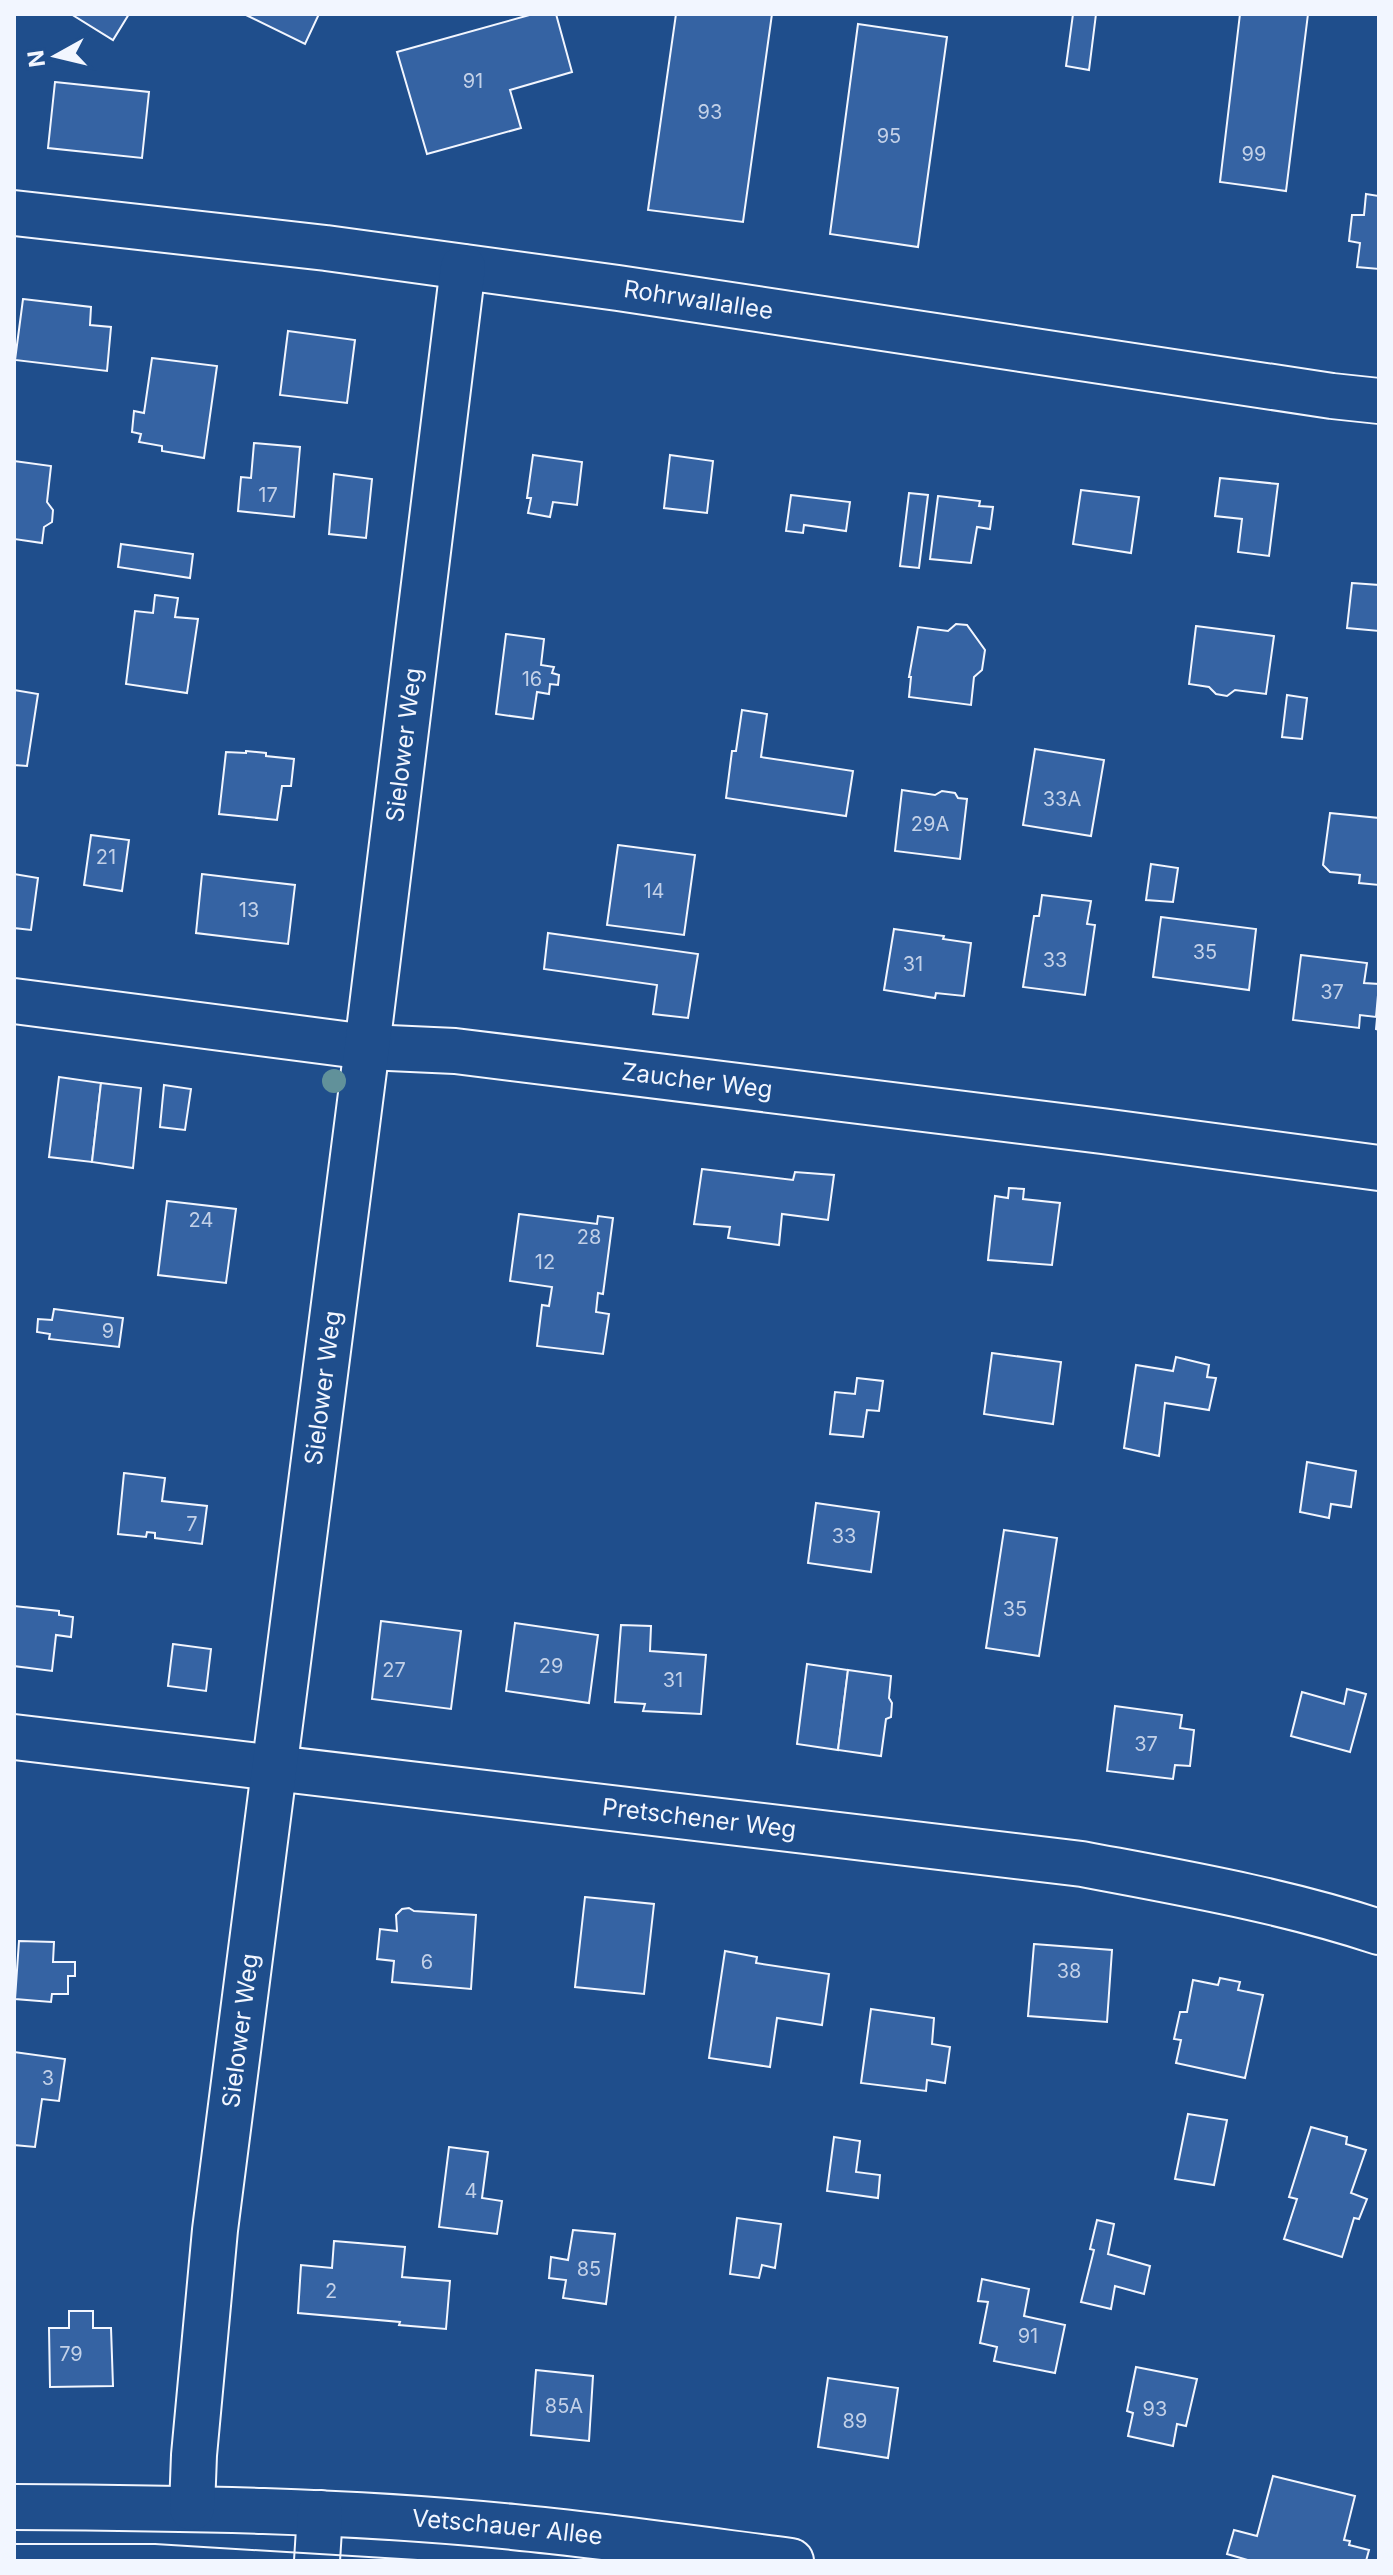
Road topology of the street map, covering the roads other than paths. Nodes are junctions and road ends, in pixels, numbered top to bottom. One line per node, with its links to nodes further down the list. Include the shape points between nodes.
1 (14, 213): 2 (street, Rohrwallallee)
2 (463, 267): 3 (street, Rohrwallallee); 5 (street, Sielower Weg)
3 (1379, 401)
4 (14, 1001): 5 (street, Zaucher Weg)
5 (367, 1047): 6 (street, Zaucher Weg, via 443,1049); 8 (street, Sielower Weg)
6 (1379, 1168)
7 (14, 1737): 8 (street, Pretschener Weg)
8 (275, 1770): 9 (street, Pretschener Weg, via 1082,1864 1250,1897); 11 (street, Sielower Weg, via 215,2230)
9 (1379, 1932)
10 (14, 2507): 11 (street, Vetschauer Allee)
11 (192, 2508): 12 (street, Vetschauer Allee)
12 (320, 2513): 13 (street); 14 (street, Vetschauer Allee, via 512,2527)
13 (317, 2561)
14 (791, 2561)

